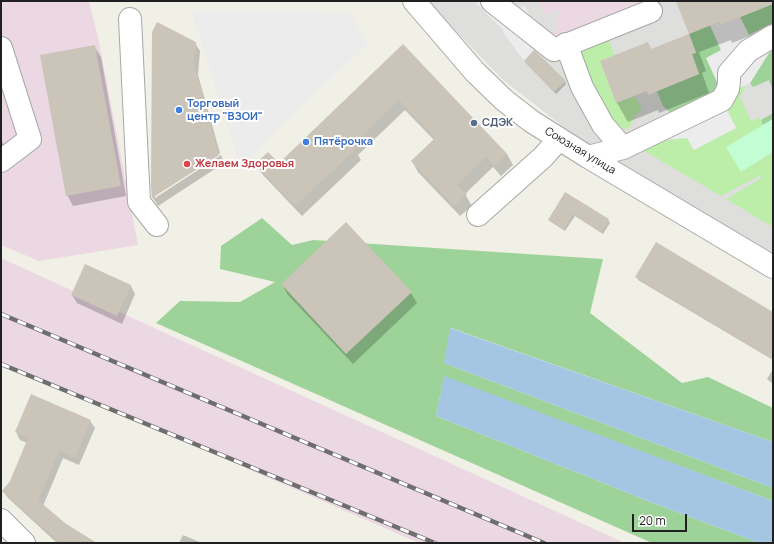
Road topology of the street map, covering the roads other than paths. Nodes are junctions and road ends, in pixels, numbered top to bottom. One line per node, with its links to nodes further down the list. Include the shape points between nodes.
1 (492, 1): 6 (street, via 554,50)
2 (421, 4): 8 (street, Союзная улица, via 475,72 504,100)
3 (651, 11): 6 (street)
4 (130, 19): 13 (street, via 139,202)
5 (773, 36): 9 (street, via 748,51 729,72 728,89 722,100)
6 (566, 44): 9 (street, via 582,87 603,125)
7 (1, 48): 11 (street, via 30,139)
8 (559, 139): 10 (street, Союзная улица); 12 (street, via 543,157)
9 (623, 148): 10 (street)
10 (588, 157): 14 (street, Союзная улица)
11 (1, 161)
12 (478, 216)
13 (157, 225)
14 (773, 267)
15 (1, 520): 16 (street)
16 (24, 543)

